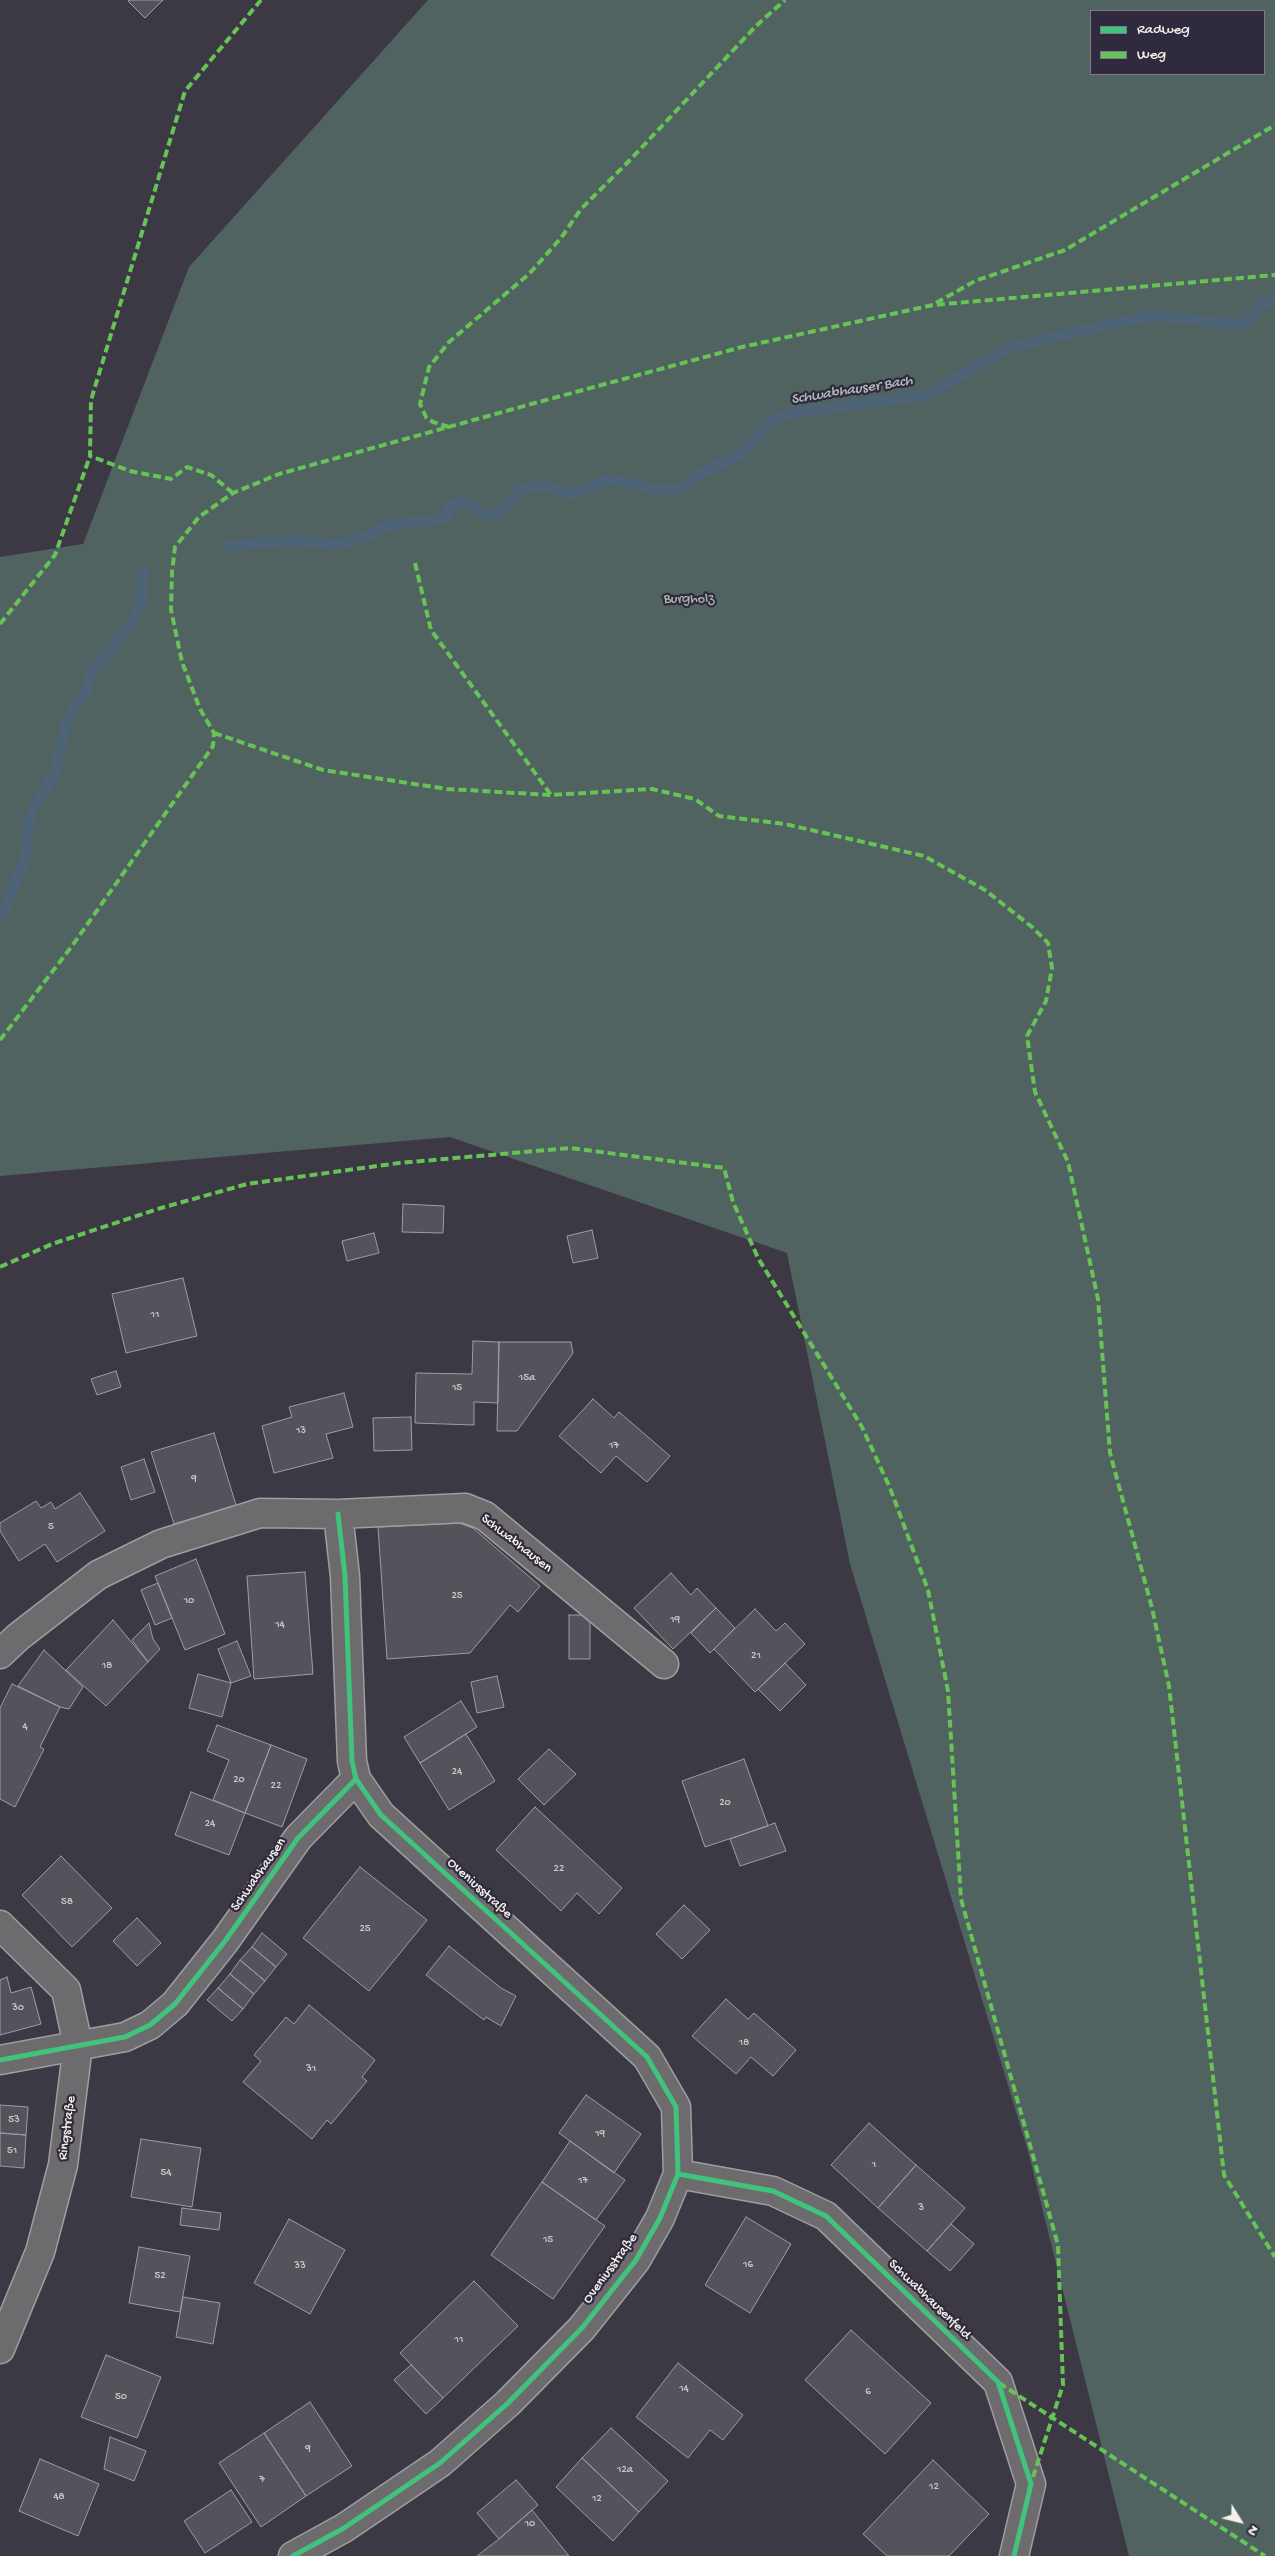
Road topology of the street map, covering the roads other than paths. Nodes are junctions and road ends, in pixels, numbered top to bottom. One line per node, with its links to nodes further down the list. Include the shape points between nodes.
1 (338, 1514): 2 (street, Schwabhausen, via 260,1513 161,1544 98,1574 18,1636); 3 (street, Schwabhausen, via 465,1508 485,1516); 4 (street, via 345,1576 352,1761)
2 (0, 1654)
3 (664, 1664)
4 (356, 1779): 6 (street, Schwabhausen, via 298,1838 225,1941 175,2004 150,2025 125,2037); 8 (street, Oveniusstraße, via 381,1815 647,2057 676,2107)
5 (0, 1925): 6 (street, Ringstraße, via 66,1990)
6 (78, 2046): 7 (street, Schwabhausen); 9 (street, Ringstraße, via 64,2165 40,2252)
7 (0, 2060)
8 (678, 2174): 10 (street, Oveniusstraße, via 660,2218 636,2260 582,2328 508,2403 440,2463 344,2528); 11 (street, Schwabhausenfeld, via 773,2191 826,2216 998,2382 1031,2484)
9 (0, 2349)
10 (293, 2556)
11 (1014, 2556)

